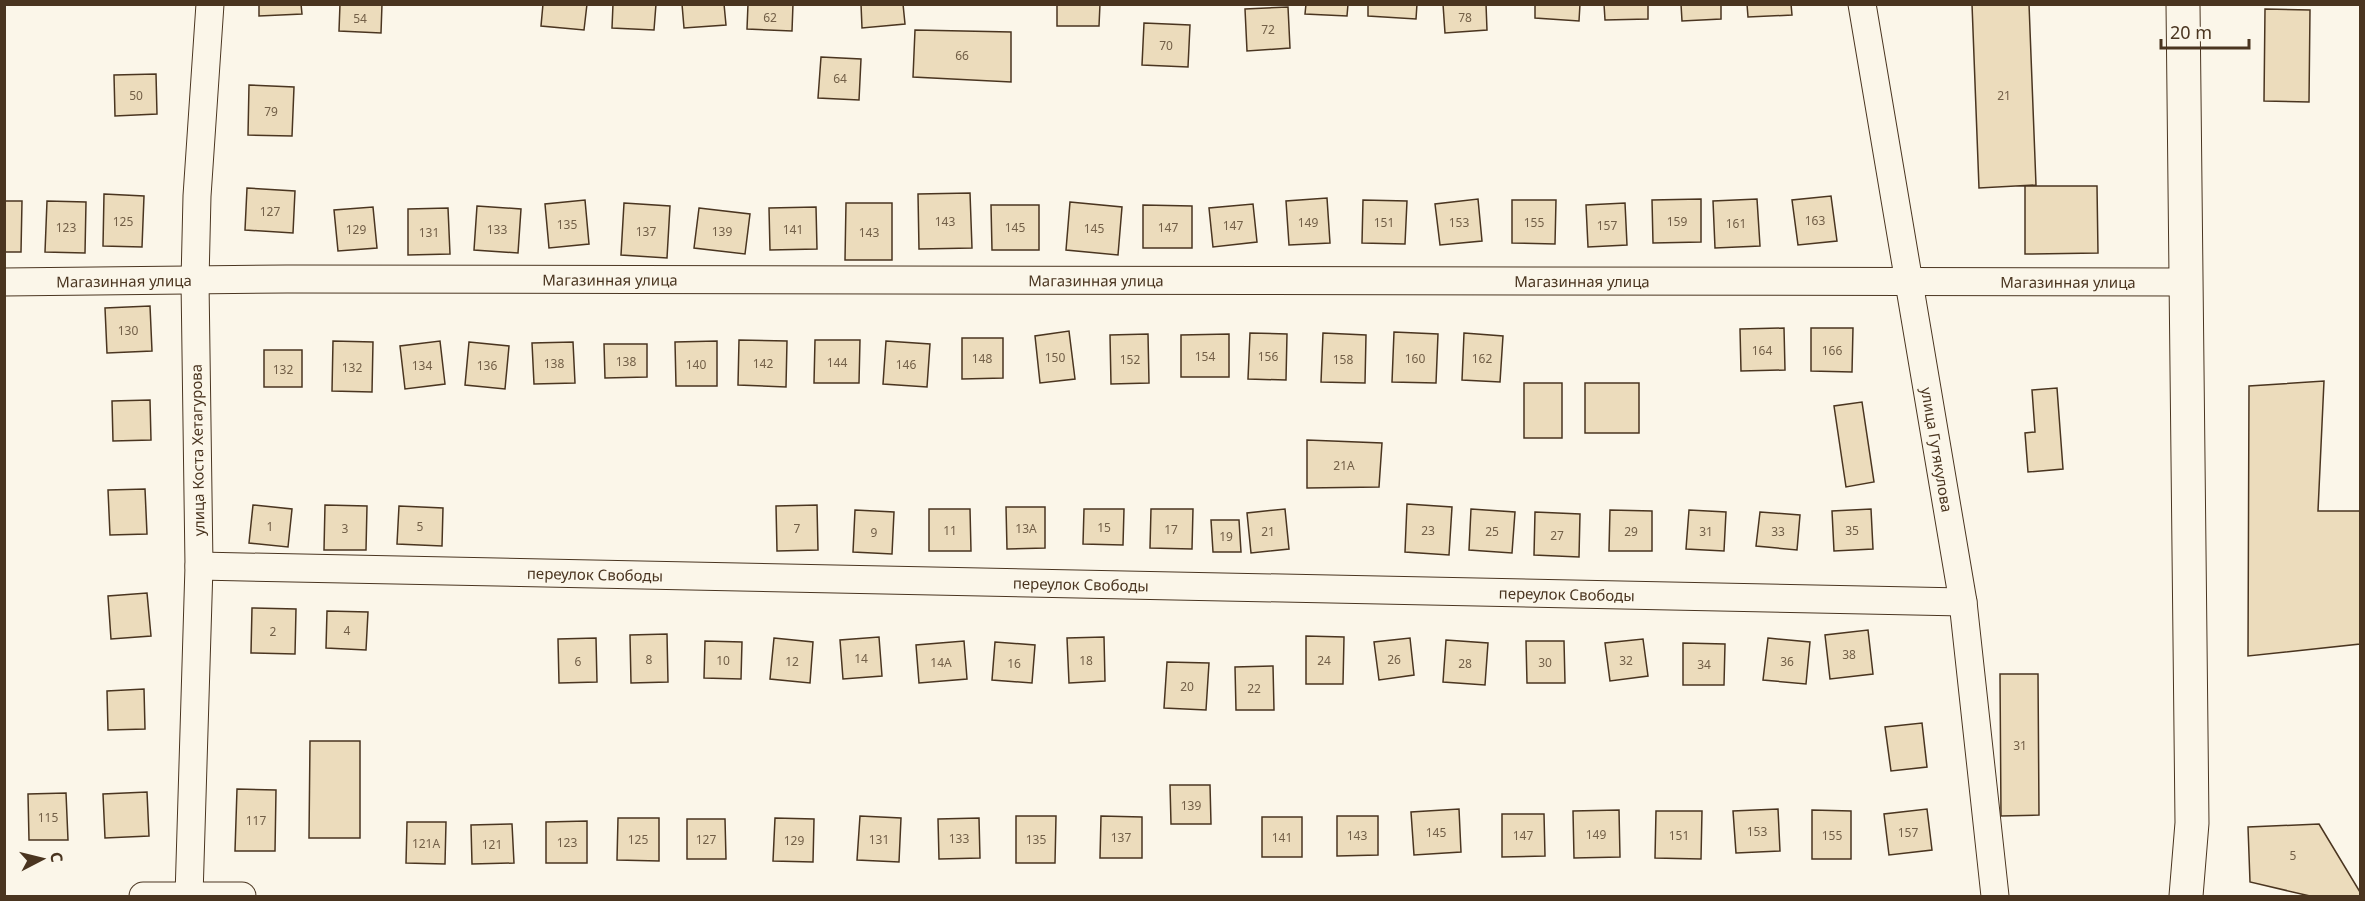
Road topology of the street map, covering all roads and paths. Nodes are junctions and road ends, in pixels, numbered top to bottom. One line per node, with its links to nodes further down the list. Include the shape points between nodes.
1 (210, 4): 4 (street, улица Коста Хетагурова)
2 (1862, 4): 7 (street, улица Гутякулова)
3 (2182, 4): 6 (main road)
4 (195, 281): 5 (street, Магазинная улица); 7 (street, Магазинная улица); 8 (street, улица Коста Хетагурова)
5 (4, 282)
6 (2186, 282): 7 (street, Магазинная улица); 14 (main road, via 2192,823)
7 (1909, 284): 9 (street, улица Гутякулова)
8 (199, 566): 9 (street, переулок Свободы); 10 (street, улица Коста Хетагурова)
9 (1964, 602): 13 (street, улица Гутякулова)
10 (189, 896): 11 (street); 12 (street)
11 (143, 897)
12 (242, 897)
13 (1995, 897)
14 (2186, 897)

